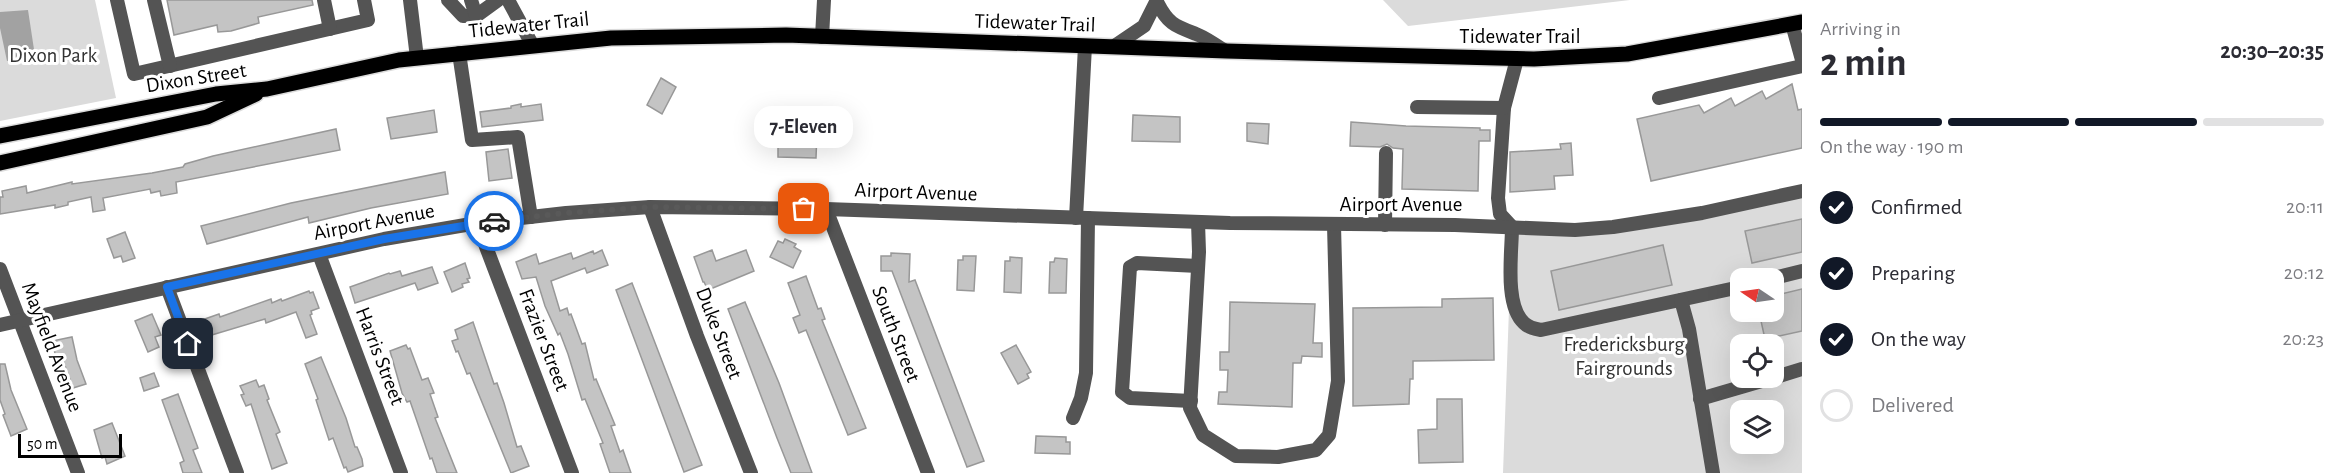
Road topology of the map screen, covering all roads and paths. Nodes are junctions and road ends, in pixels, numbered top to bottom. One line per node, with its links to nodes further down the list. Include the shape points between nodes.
1 (117, 0): 24 (street, via 134,74)
2 (154, 0): 24 (street)
3 (324, 0): 14 (street)
4 (364, 0): 14 (street, via 369,20)
5 (410, 0): 21 (street)
6 (448, 0): 12 (street, via 463,15)
7 (471, 0): 12 (street)
8 (498, 0): 12 (street)
9 (508, 0): 16 (street)
10 (824, 0): 15 (street)
11 (1157, 1): 18 (street, via 1144,26); 19 (street, via 1172,24)
12 (476, 16)
13 (1797, 23): 22 (main road, Tidewater Trail, via 1627,54); 23 (street)
14 (330, 29): 24 (street)
15 (822, 37): 16 (main road, Tidewater Trail, via 662,36); 17 (main road, Tidewater Trail)
16 (533, 46): 20 (main road, Tidewater Trail)
17 (1085, 46): 18 (main road, Tidewater Trail); 37 (street)
18 (1113, 47): 19 (main road, Tidewater Trail)
19 (1226, 51): 22 (main road, Tidewater Trail)
20 (459, 53): 21 (main road, Tidewater Trail); 36 (street, via 472,140 518,138)
21 (417, 58): 26 (main road, Tidewater Trail)
22 (1517, 59): 29 (street)
23 (1802, 60)
24 (170, 66)
25 (1802, 66): 27 (street)
26 (267, 89): 30 (main road, Dixon Street, via 216,94); 32 (main road, Dixon Street, via 207,117)
27 (1659, 98)
28 (1417, 106): 29 (street)
29 (1504, 108): 42 (street, via 1498,198 1500,214)
30 (0, 136)
31 (1386, 153): 41 (street)
32 (0, 163)
33 (1802, 191): 42 (street, Airport Avenue, via 1613,227)
34 (650, 207): 35 (street, Airport Avenue); 36 (street, Airport Avenue); 63 (street, Duke Street)
35 (826, 209): 37 (street, Airport Avenue); 64 (street, South Street)
36 (531, 217): 39 (street, Airport Avenue)
37 (1082, 218): 38 (street, Airport Avenue); 58 (street, via 1086,373)
38 (1198, 222): 40 (street, Airport Avenue); 44 (street)
39 (477, 223): 43 (street, Airport Avenue); 62 (street, Frazier Street)
40 (1334, 225): 41 (street, Airport Avenue); 57 (street, via 1338,381 1329,435 1316,450 1278,458 1236,456 1203,435 1190,408)
41 (1385, 225): 42 (street, Airport Avenue)
42 (1512, 228): 50 (street, via 1512,296 1518,315 1530,328 1541,330)
43 (319, 254): 48 (street, Airport Avenue); 61 (street, Harris Street)
44 (1198, 266): 57 (street); 57 (street, via 1137,263 1130,267 1122,392 1130,398)
45 (0, 269): 51 (street, Mayfield Avenue)
46 (1802, 271): 47 (street)
47 (1784, 276)
48 (167, 287): 51 (street, Airport Avenue); 60 (street)
49 (1730, 288): 50 (street)
50 (1682, 300): 56 (street)
51 (19, 321): 52 (street, Airport Avenue); 59 (street, Mayfield Avenue)
52 (0, 325)
53 (1802, 369): 54 (street)
54 (1784, 374)
55 (1738, 388): 56 (street)
56 (1700, 399): 65 (street)
57 (1191, 401)
58 (1074, 418)
59 (78, 473)
60 (237, 473)
61 (401, 473)
62 (572, 473)
63 (751, 473)
64 (928, 473)
65 (1713, 473)

